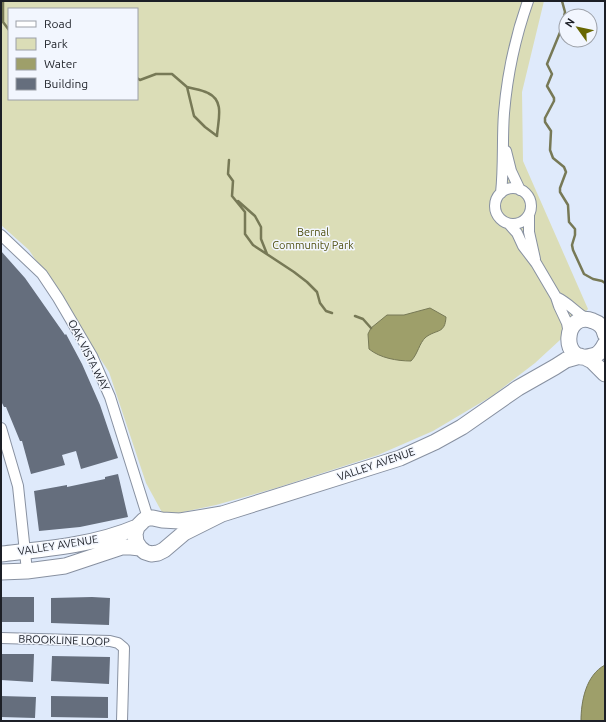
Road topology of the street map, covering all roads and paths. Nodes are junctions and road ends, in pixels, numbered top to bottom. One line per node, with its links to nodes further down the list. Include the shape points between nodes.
1 (524, 1): 3 (street)
2 (528, 1): 3 (street)
3 (522, 18): 4 (street, via 509,78)
4 (503, 138): 5 (street, via 511,171); 6 (street)
5 (520, 190): 6 (street, via 509,188); 7 (street, via 530,200)
6 (500, 193): 8 (street, via 495,202 495,211 498,218)
7 (529, 216): 8 (street, via 519,224); 10 (street, via 529,232)
8 (509, 224): 10 (street)
9 (1, 235): 21 (street, OAK VISTA WAY, via 42,274 92,356 110,397)
10 (536, 263): 11 (street)
11 (556, 297): 12 (street, via 566,301 579,314); 14 (street, via 567,323)
12 (595, 320): 13 (street); 14 (street, VALLEY AVENUE, via 581,320 575,323)
13 (605, 334)
14 (568, 336): 16 (street, via 571,350); 18 (street, VALLEY AVENUE, via 559,352)
15 (605, 344): 16 (street, VALLEY AVENUE, via 600,352 593,356)
16 (582, 357): 17 (street, via 592,361); 18 (street, VALLEY AVENUE, via 566,360)
17 (605, 374)
18 (518, 388): 20 (street, VALLEY AVENUE, via 462,427 400,458)
19 (1, 428): 24 (street, via 18,486)
20 (222, 514): 21 (street, VALLEY AVENUE, via 180,521); 22 (street, VALLEY AVENUE, via 184,533)
21 (149, 522): 22 (street, via 168,525 171,539); 23 (street, via 135,534); 24 (street, VALLEY AVENUE, via 124,533 62,547)
22 (168, 545): 23 (street, VALLEY AVENUE, via 164,550 151,554)
23 (140, 548): 26 (street, VALLEY AVENUE, via 126,547 65,566)
24 (25, 551): 25 (street, VALLEY AVENUE); 26 (street)
25 (1, 554)
26 (27, 571): 27 (street, VALLEY AVENUE)
27 (1, 572)
28 (1, 638): 29 (street, BROOKLINE LOOP, via 110,640 118,643 124,648)
29 (122, 721)

